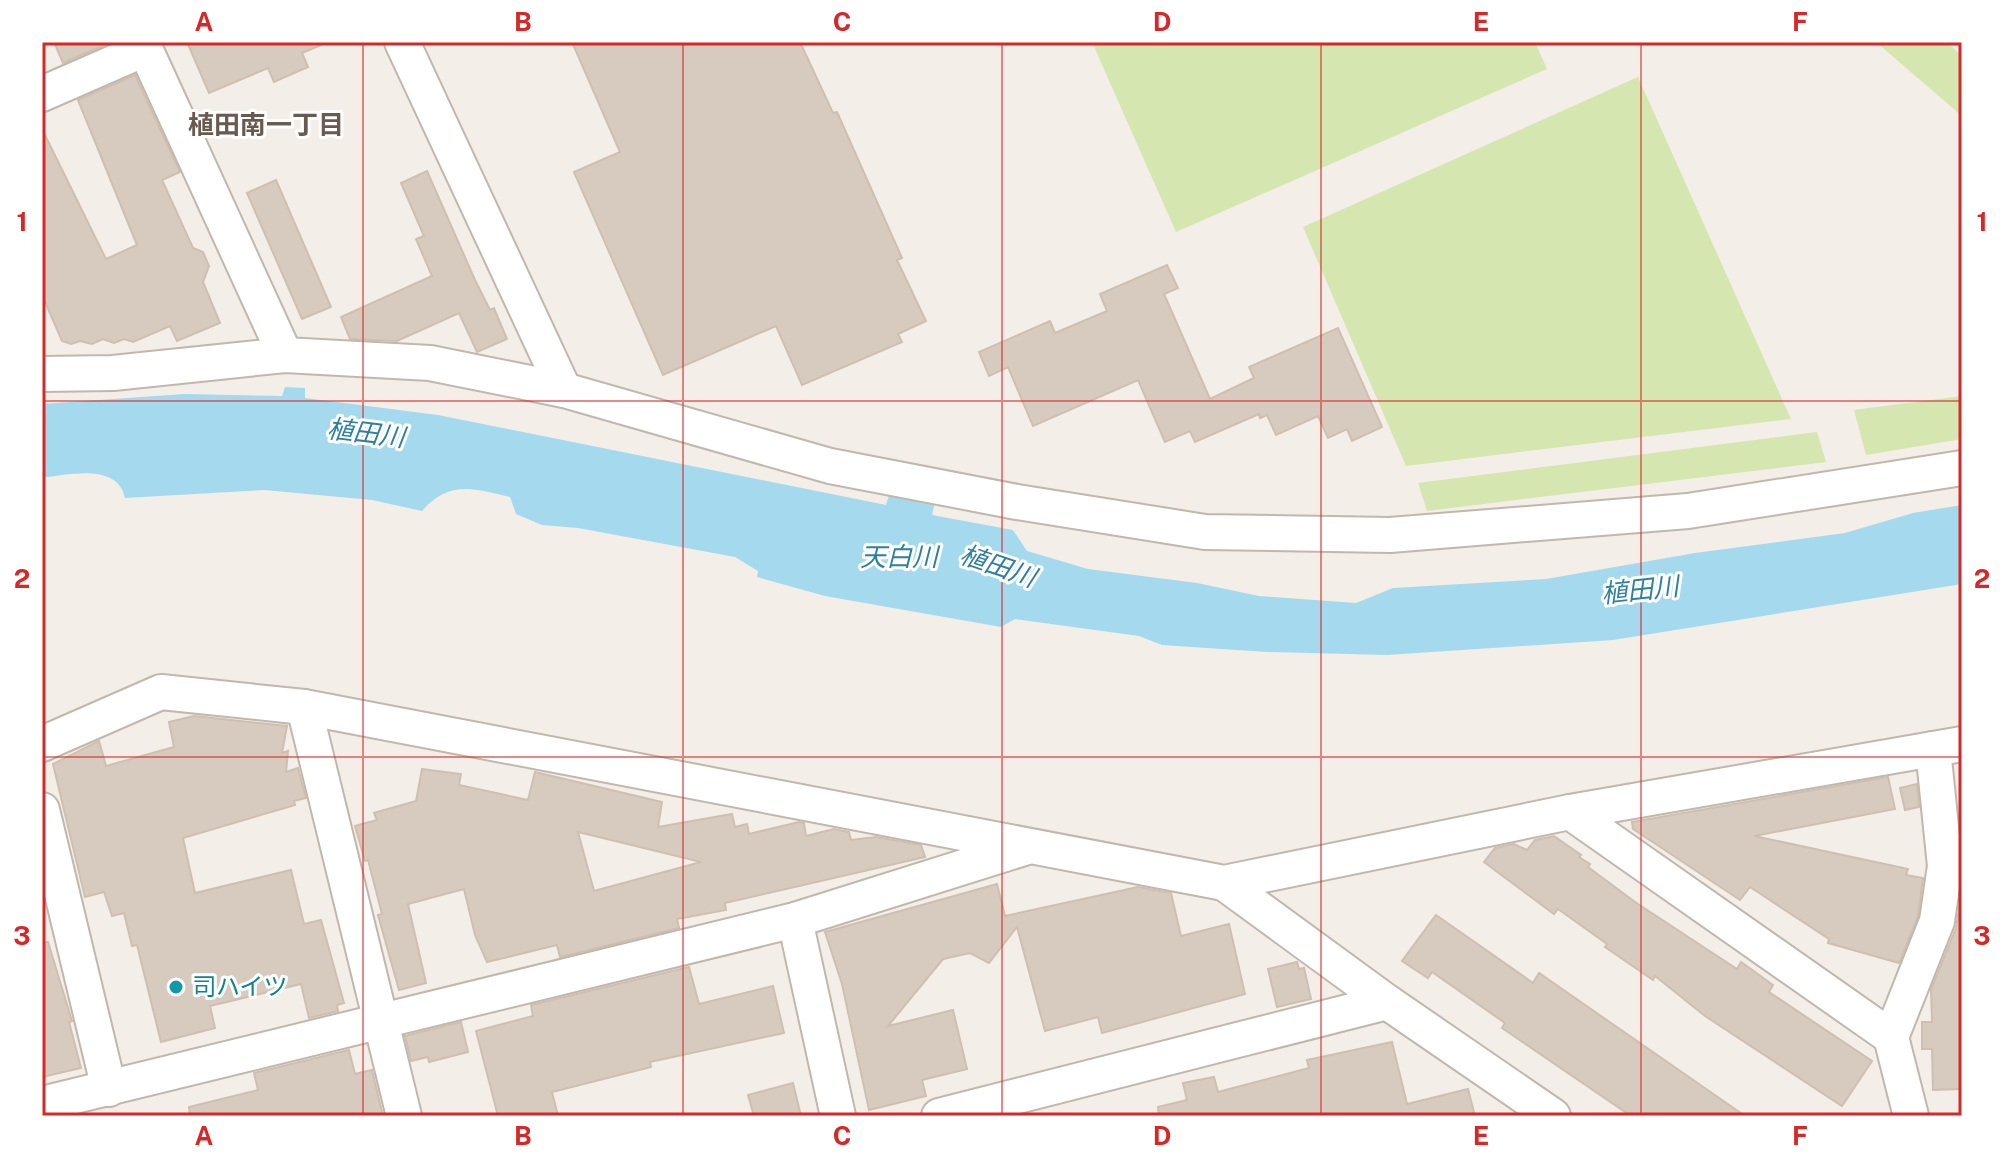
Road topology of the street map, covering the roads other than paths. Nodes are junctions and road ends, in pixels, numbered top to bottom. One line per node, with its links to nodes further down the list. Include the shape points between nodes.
1 (402, 42): 6 (street)
2 (144, 45): 3 (street); 4 (street)
3 (42, 94)
4 (285, 355): 5 (street, via 113,373); 6 (street, via 430,363)
5 (42, 374)
6 (564, 390): 7 (street, via 830,466 1205,532 1390,535 1688,511)
7 (1962, 468)
8 (304, 707): 9 (street, via 161,692); 13 (street); 18 (street)
9 (42, 744)
10 (1948, 746): 12 (street); 14 (street)
11 (42, 810): 20 (street)
12 (1570, 812): 15 (street); 19 (street)
13 (1031, 846): 15 (street); 16 (street)
14 (1953, 867): 19 (street)
15 (1224, 883): 17 (street)
16 (795, 920): 18 (street); 23 (street)
17 (1387, 1002): 24 (street); 25 (street)
18 (381, 1022): 20 (street); 22 (street)
19 (1891, 1037): 26 (street)
20 (109, 1089): 21 (street)
21 (42, 1104)
22 (404, 1116)
23 (838, 1116)
24 (939, 1116)
25 (1553, 1116)
26 (1911, 1116)

